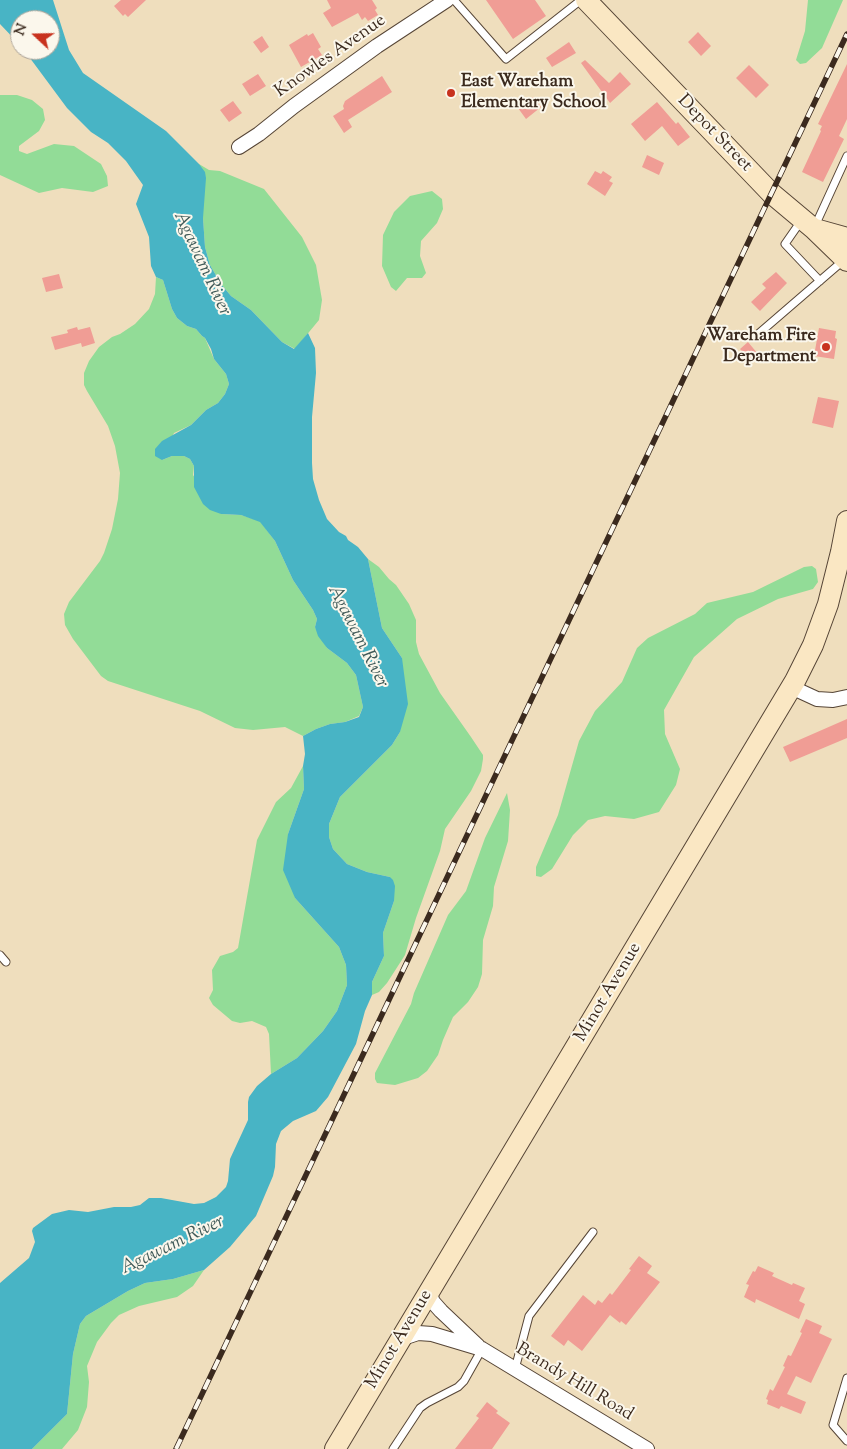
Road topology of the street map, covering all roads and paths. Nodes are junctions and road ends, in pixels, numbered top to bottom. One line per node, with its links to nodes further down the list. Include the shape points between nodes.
1 (447, 0): 5 (street, Knowles Avenue, via 377,46)
2 (454, 0): 3 (lane, via 506,59)
3 (581, 0)
4 (586, 0): 7 (main road, Depot Street, via 772,194)
5 (238, 147)
6 (847, 156): 7 (lane)
7 (808, 224): 8 (main road); 9 (main road, Depot Street); 10 (lane, via 785,244)
8 (847, 238)
9 (846, 260): 10 (lane)
10 (820, 281): 11 (lane)
11 (757, 335)
12 (847, 521): 13 (main road, Minot Avenue, via 828,604 813,646)
13 (791, 687): 14 (street, via 817,699); 18 (main road, Minot Avenue)
14 (847, 697)
15 (0, 955): 16 (lane)
16 (6, 962)
17 (593, 1232): 21 (lane, via 529,1316)
18 (428, 1292): 19 (main road, Minot Avenue); 20 (street, Brandy Hill Road, via 441,1311)
19 (400, 1339): 20 (street, Brandy Hill Road, via 427,1333); 24 (main road, Minot Avenue)
20 (482, 1349): 21 (street, Brandy Hill Road); 25 (lane, via 464,1381 420,1408)
21 (514, 1369): 26 (street, Brandy Hill Road)
22 (847, 1378): 23 (lane, via 833,1425)
23 (847, 1441)
24 (335, 1449)
25 (393, 1449)
26 (647, 1449)

